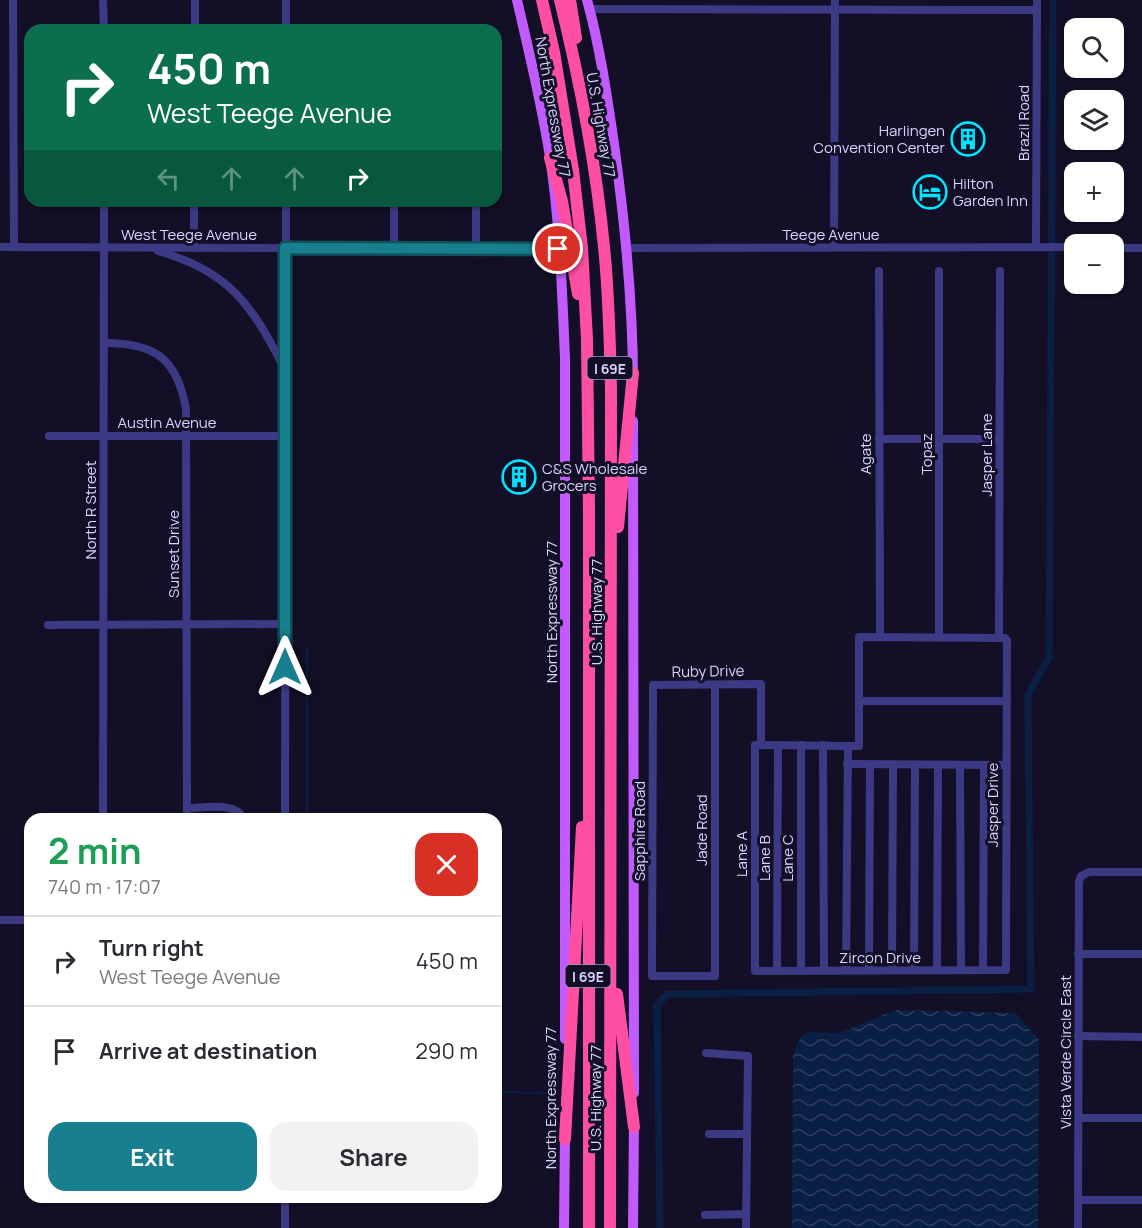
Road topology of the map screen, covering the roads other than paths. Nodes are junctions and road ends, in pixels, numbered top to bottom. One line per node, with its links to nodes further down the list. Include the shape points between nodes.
1 (14, 0): 26 (street)
2 (104, 0): 14 (street)
3 (195, 0): 15 (street)
4 (286, 0): 16 (street)
5 (517, 0): 19 (main road, North Expressway 77)
6 (534, 0): 17 (highway)
7 (542, 0): 17 (highway, U.S. Highway 77 / I 69E)
8 (560, 0): 18 (highway, U.S. Highway 77 / I 69E)
9 (570, 0): 18 (highway)
10 (1037, 0): 13 (street, Brazil Road)
11 (835, 4): 12 (street); 13 (street); 36 (street)
12 (588, 5): 35 (main road, via 608,99)
13 (1036, 10): 29 (street, Brazil Road)
14 (104, 24)
15 (195, 24)
16 (286, 24)
17 (557, 77): 43 (highway, U.S. Highway 77 / I 69E, via 582,248)
18 (580, 84): 61 (highway, U.S. Highway 77 / I 69E, via 604,248 609,320)
19 (550, 158): 39 (main road, North Expressway 77); 43 (highway, via 562,201)
20 (104, 207): 27 (street, North R Street)
21 (194, 207): 31 (street)
22 (286, 207): 32 (street)
23 (394, 207): 33 (street)
24 (476, 207): 34 (street)
25 (0, 247): 26 (street, West Teege Avenue)
26 (14, 247): 27 (street, West Teege Avenue)
27 (104, 247): 28 (street, West Teege Avenue); 44 (street, North R Street)
28 (146, 247): 31 (street, West Teege Avenue); 45 (street, via 200,266 229,286 263,327)
29 (1039, 247): 30 (street, Teege Avenue); 36 (street, Teege Avenue)
30 (1064, 247)
31 (194, 248): 32 (street, West Teege Avenue)
32 (285, 248): 33 (street, West Teege Avenue); 45 (street)
33 (394, 248): 34 (street, West Teege Avenue)
34 (476, 248): 39 (street, West Teege Avenue)
35 (627, 248): 36 (street, Teege Avenue); 46 (main road)
36 (834, 248)
37 (1124, 248): 38 (street)
38 (1142, 248)
39 (558, 249): 112 (main road, North Expressway 77, via 566,358)
40 (879, 271): 51 (street, Agate)
41 (939, 271): 52 (street, Topaz)
42 (1000, 271): 53 (street, Jasper Lane)
43 (587, 339): 66 (highway, U.S. Highway 77 / I 69E)
44 (104, 343): 48 (street, North R Street); 49 (street, Sunset Drive, via 142,347 168,363 183,390)
45 (285, 371): 50 (street)
46 (633, 373): 61 (highway, via 617,536); 109 (main road)
47 (49, 435): 48 (street, Austin Avenue)
48 (104, 435): 49 (street, Austin Avenue); 54 (street, North R Street)
49 (187, 436): 50 (street, Austin Avenue); 55 (street, Sunset Drive)
50 (285, 436): 56 (street)
51 (879, 439): 52 (street); 58 (street, Agate)
52 (939, 439): 53 (street); 59 (street, Topaz)
53 (999, 439): 60 (street, Jasper Lane)
54 (103, 624): 55 (street); 57 (street); 81 (street, North R Street)
55 (187, 624): 56 (street); 80 (street, Sunset Drive)
56 (285, 624): 84 (street)
57 (48, 625)
58 (880, 637): 59 (street); 64 (street, via 859,637)
59 (939, 637): 60 (street)
60 (1003, 639): 65 (street, Jasper Drive)
61 (611, 654): 86 (highway, U.S. Highway 77 / I 69E)
62 (652, 685): 63 (street, Ruby Drive); 103 (street, Sapphire Road)
63 (715, 685): 67 (street, Ruby Drive, via 761,684); 103 (street, Jade Road, via 715,976)
64 (859, 701): 65 (street); 71 (street, via 859,746)
65 (1007, 701): 79 (street, Jasper Drive)
66 (589, 724): 112 (highway); 120 (highway, U.S. Highway 77 / I 69E)
67 (761, 745): 68 (street); 91 (street, Lane A, via 754,745)
68 (778, 745): 69 (street); 92 (street, Lane B)
69 (801, 745): 70 (street); 93 (street, Lane C)
70 (823, 746): 71 (street); 94 (street)
71 (848, 746): 72 (street)
72 (848, 765): 73 (street); 95 (street)
73 (870, 765): 74 (street); 96 (street)
74 (892, 765): 75 (street); 97 (street)
75 (915, 765): 76 (street); 98 (street)
76 (938, 765): 77 (street); 99 (street)
77 (960, 765): 78 (street); 100 (street)
78 (984, 765): 79 (street); 101 (street)
79 (1006, 765): 102 (street, Jasper Drive)
80 (187, 808): 82 (street, Sunset Drive); 83 (street, via 233,808)
81 (103, 813)
82 (187, 813)
83 (241, 813)
84 (285, 813)
85 (1142, 872): 89 (street, Vista Verde Circle East, via 1089,872 1081,876)
86 (610, 874): 109 (highway, via 617,1000); 121 (highway, U.S. Highway 77 / I 69E)
87 (0, 920): 88 (street)
88 (24, 920)
89 (1078, 954): 90 (street); 104 (street, Vista Verde Circle East)
90 (1142, 954)
91 (755, 970): 92 (street, Zircon Drive)
92 (777, 970): 93 (street, Zircon Drive)
93 (801, 970): 94 (street, Zircon Drive)
94 (824, 970): 95 (street, Zircon Drive)
95 (846, 970): 96 (street, Zircon Drive)
96 (869, 970): 97 (street, Zircon Drive)
97 (892, 970): 98 (street, Zircon Drive)
98 (914, 970): 99 (street, Zircon Drive)
99 (937, 970): 100 (street, Zircon Drive)
100 (962, 970): 101 (street, Zircon Drive)
101 (983, 970): 102 (street, Zircon Drive)
102 (1006, 970)
103 (652, 976)
104 (1078, 1036): 105 (street); 107 (street, Vista Verde Circle East)
105 (1142, 1037)
106 (706, 1053): 111 (street, via 748,1056)
107 (1078, 1118): 108 (street); 113 (street, Vista Verde Circle East)
108 (1142, 1118)
109 (634, 1127): 122 (main road)
110 (709, 1134): 111 (street)
111 (747, 1134): 116 (street)
112 (565, 1139): 119 (main road, North Expressway 77)
113 (1079, 1200): 114 (street); 124 (street, Vista Verde Circle East)
114 (1142, 1200)
115 (285, 1203): 118 (street)
116 (746, 1214): 117 (street); 123 (street)
117 (705, 1215)
118 (285, 1228)
119 (564, 1228)
120 (589, 1228)
121 (610, 1228)
122 (633, 1228)
123 (746, 1228)
124 (1078, 1228)

